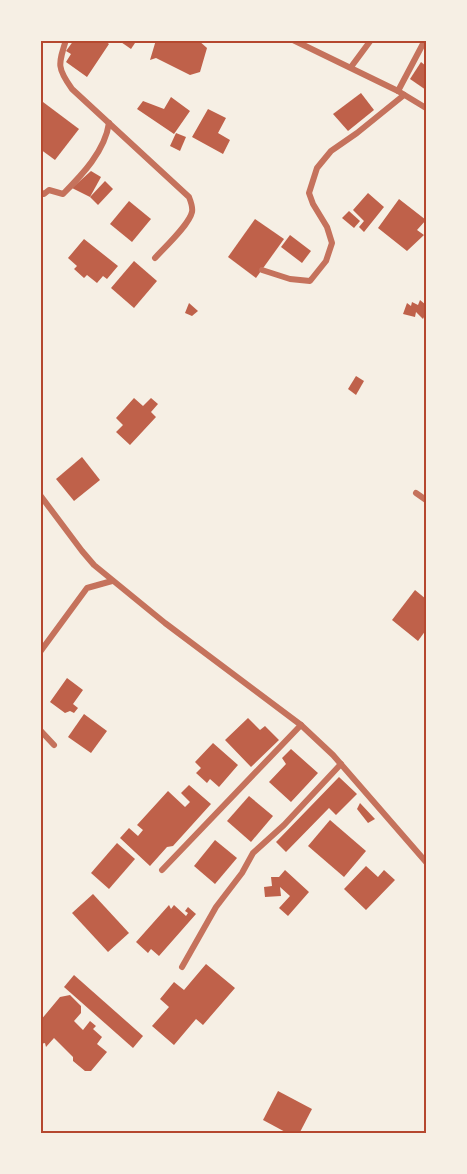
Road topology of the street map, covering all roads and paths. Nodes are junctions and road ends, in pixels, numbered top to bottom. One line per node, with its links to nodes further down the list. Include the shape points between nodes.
1 (66, 40): 9 (street, via 61,74)
2 (293, 40): 5 (street)
3 (371, 40): 5 (street)
4 (425, 40): 6 (street)
5 (351, 67): 6 (street)
6 (398, 91): 7 (street)
7 (404, 94): 8 (street); 12 (street, via 331,151 317,168 309,193 332,243 326,261 310,281)
8 (426, 108)
9 (109, 123): 10 (street, via 97,154 77,180 63,194); 11 (street, via 192,204 184,225)
10 (40, 192)
11 (155, 258)
12 (262, 270)
13 (416, 493): 15 (street)
14 (40, 495): 16 (street, via 82,551)
15 (426, 500)
16 (112, 581): 17 (street, via 87,588); 18 (street)
17 (40, 652)
18 (300, 725): 21 (street); 23 (street)
19 (40, 730): 20 (street)
20 (54, 745)
21 (341, 764): 22 (street); 24 (street, via 254,853 216,907)
22 (426, 862)
23 (162, 870)
24 (182, 967)

